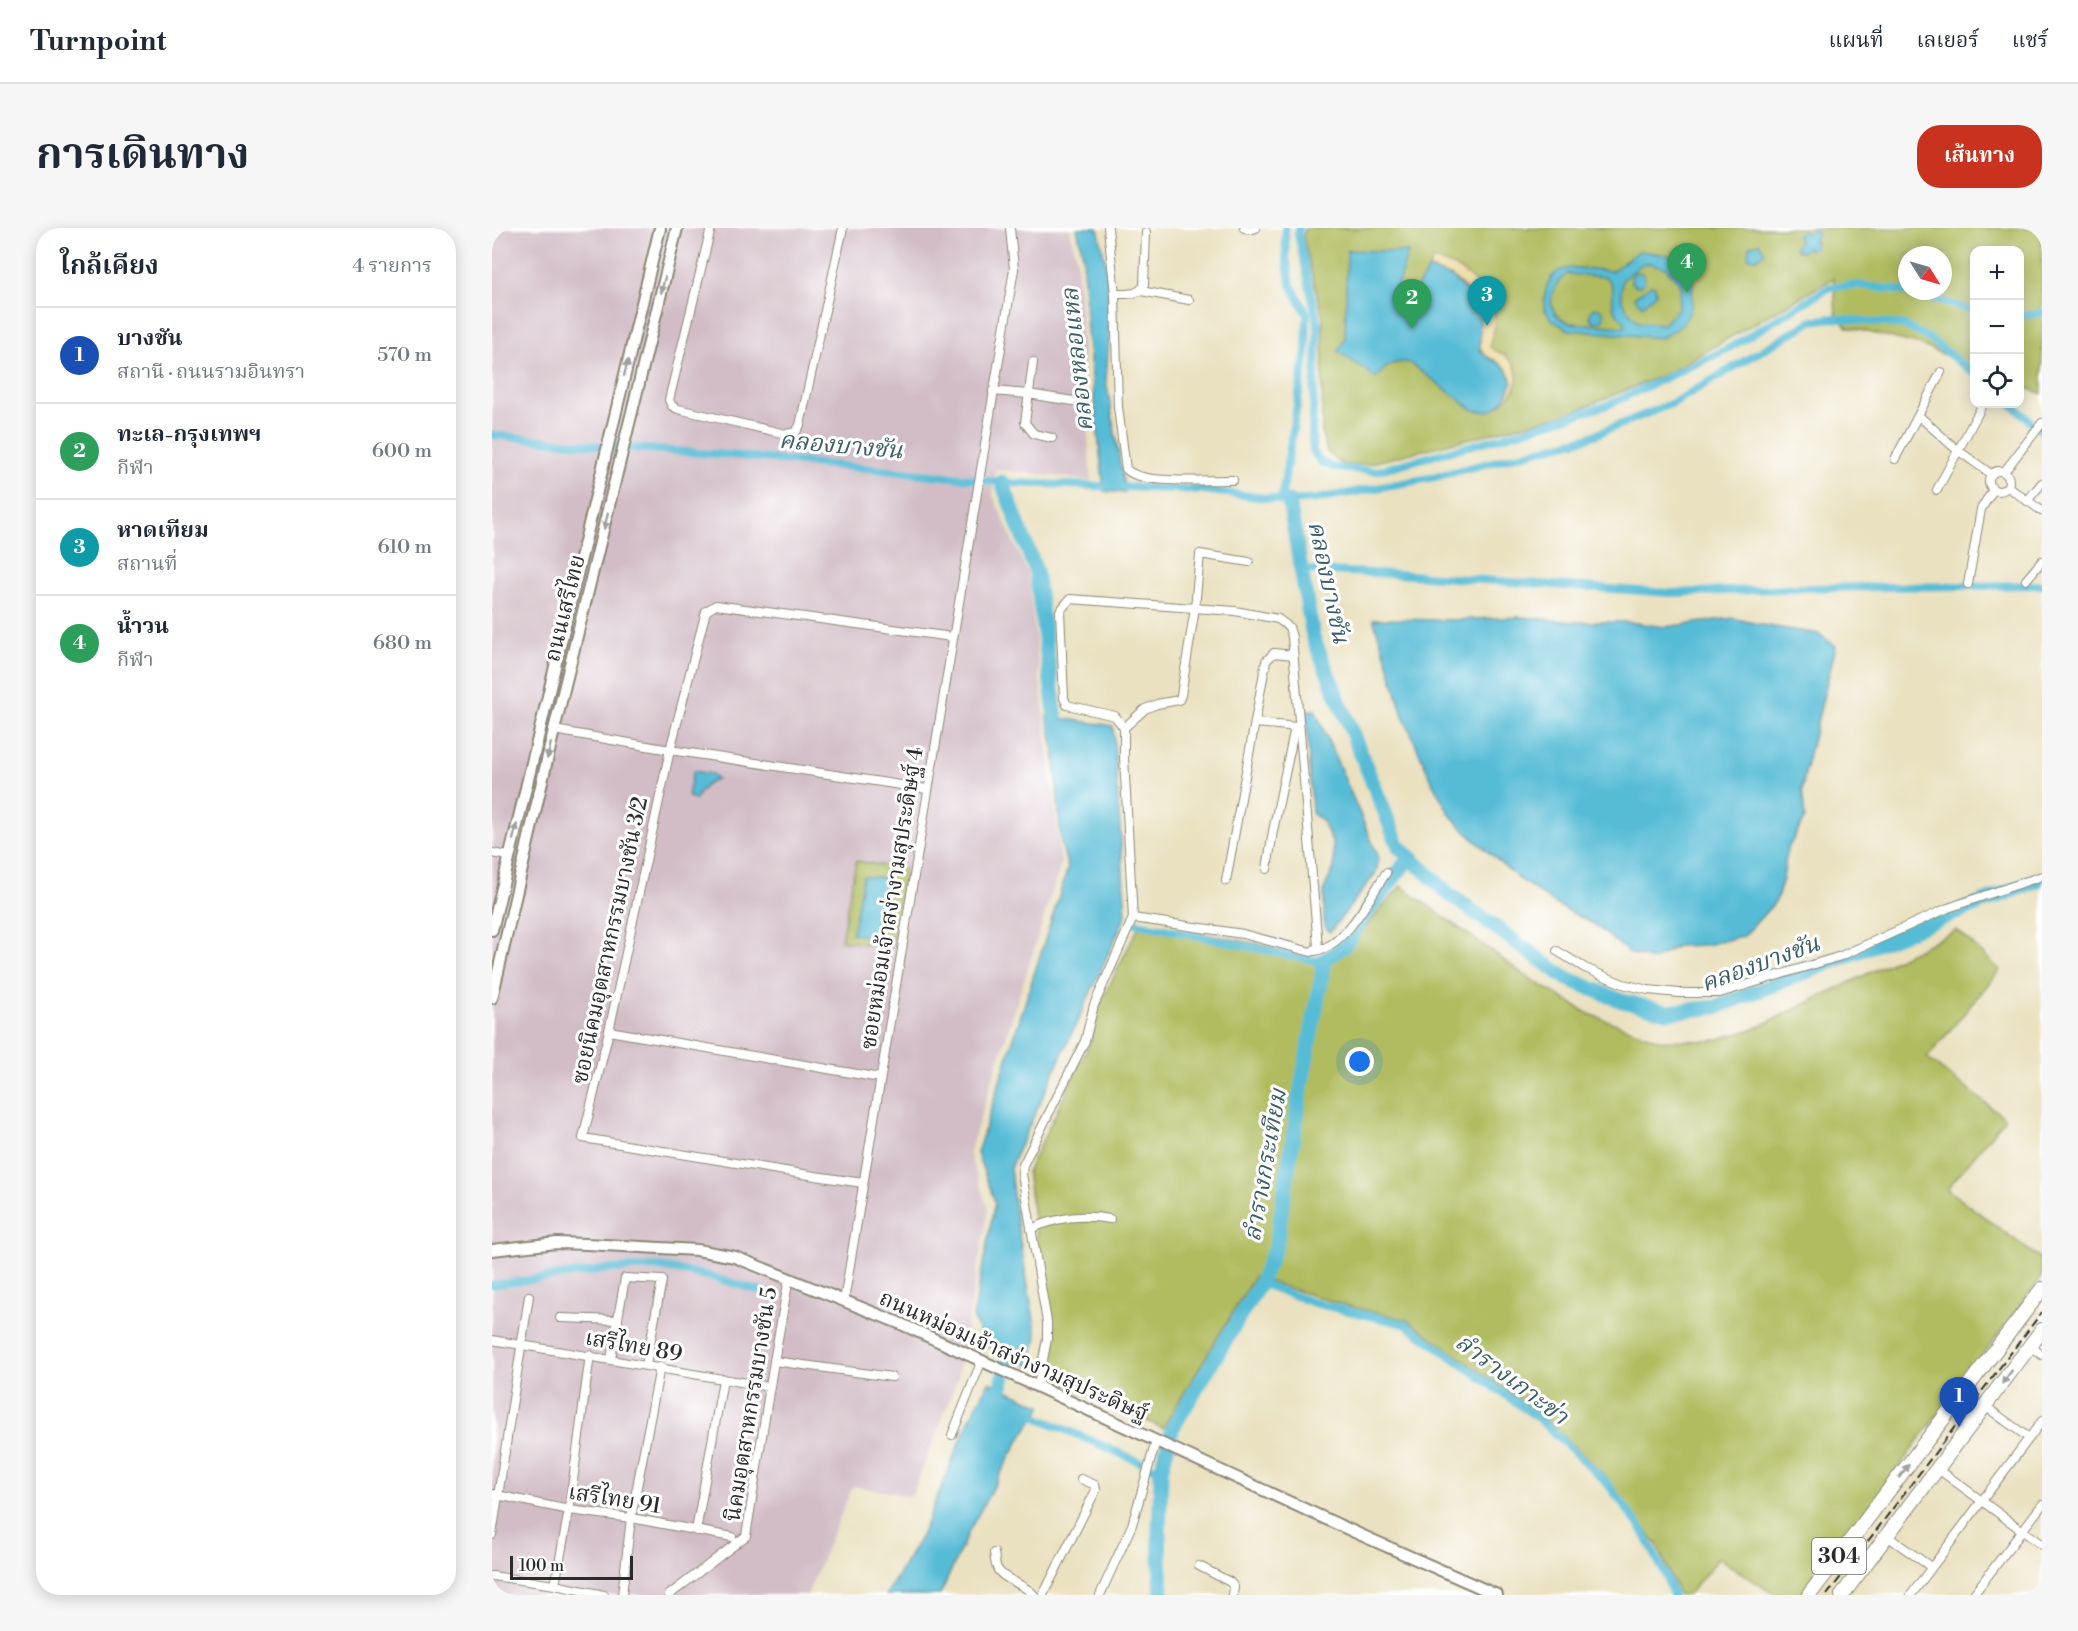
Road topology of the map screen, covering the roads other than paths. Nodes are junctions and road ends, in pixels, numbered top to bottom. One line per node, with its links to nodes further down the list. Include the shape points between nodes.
1 (660, 228): 42 (main road, ถนนเสรีไทย, one-way to 1)
2 (677, 228): 44 (main road, ถนนเสรีไทย, one-way to 44)
3 (711, 228): 4 (street, via 669,400 678,410 786,434 796,432 800,425)
4 (843, 228)
5 (1010, 228): 15 (street, ซอยหม่อมเจ้าสง่างามสุประดิษฐ์ 4, via 1014,269)
6 (1108, 228): 11 (street)
7 (1244, 228): 8 (street)
8 (1256, 228)
9 (1146, 232): 10 (street)
10 (1141, 291): 11 (street); 12 (street)
11 (1115, 294): 26 (street, via 1118,407 1126,469 1143,478)
12 (1189, 300)
13 (1033, 362): 16 (street)
14 (1941, 372): 19 (street)
15 (993, 391): 16 (street); 38 (street, ซอยหม่อมเจ้าสง่างามสุประดิษฐ์ 4)
16 (1028, 394): 17 (street); 21 (street, via 1025,423 1034,434)
17 (1073, 401)
18 (1981, 408): 22 (street)
19 (1919, 416): 22 (street); 23 (street)
20 (2042, 423): 24 (street)
21 (1052, 438)
22 (1958, 450): 25 (street); 29 (street)
23 (1895, 459)
24 (2004, 472): 25 (street); 28 (street, via 2009,477)
25 (1991, 474): 30 (street, via 1989,484)
26 (1233, 480)
27 (2042, 483): 31 (street)
28 (2008, 487): 30 (street); 31 (street)
29 (1936, 490)
30 (1993, 490): 36 (street, via 1981,509)
31 (2027, 501): 32 (street)
32 (2042, 511)
33 (1249, 561): 37 (street, via 1200,554)
34 (2042, 561): 35 (street)
35 (2026, 580)
36 (1968, 584)
37 (1195, 608): 39 (street, via 1278,619 1289,627); 43 (street, via 1179,700 1146,709); 43 (street, via 1070,599 1060,611 1067,705 1115,716)
38 (952, 637): 45 (street, ซอยนิคมอุตสาหกรรมบางชัน 3/2, via 711,606 703,618); 46 (street, ซอยหม่อมเจ้าสง่างามสุประดิษฐ์ 4)
39 (1293, 655): 40 (street, via 1274,652 1266,661); 41 (street)
40 (1255, 723): 41 (street); 52 (street)
41 (1297, 727): 49 (street); 55 (street, via 1317,924)
42 (540, 728): 44 (main road); 48 (main road, ถนนเสรีไทย, one-way to 42)
43 (1124, 728): 53 (street)
44 (555, 730): 45 (street); 57 (main road, ถนนเสรีไทย, one-way to 57)
45 (669, 750): 46 (street); 58 (street, ซอยนิคมอุตสาหกรรมบางชัน 3/2)
46 (927, 789): 59 (street, ซอยหม่อมเจ้าสง่างามสุประดิษฐ์ 4)
47 (492, 854): 48 (street)
48 (508, 856): 54 (main road, ถนนเสรีไทย)
49 (1268, 869)
50 (1386, 873): 55 (street, via 1353,923 1329,947)
51 (2042, 876): 56 (street, via 1923,918 1841,956 1720,993 1658,991 1623,984)
52 (1226, 881)
53 (1133, 918): 55 (street, via 1243,934); 62 (street, via 1094,1005 1085,1041 1023,1165)
54 (492, 930)
55 (1315, 951)
56 (1557, 951)
57 (492, 998)
58 (609, 1031): 59 (street); 60 (street, ซอยนิคมอุตสาหกรรมบางชัน 3/2, via 583,1138)
59 (880, 1078): 60 (street, ซอยหม่อมเจ้าสง่างามสุประดิษฐ์ 4)
60 (863, 1183): 67 (street, ซอยหม่อมเจ้าสง่างามสุประดิษฐ์ 4)
61 (1110, 1219): 62 (street, via 1068,1217)
62 (1031, 1229): 83 (street, via 1047,1322 1047,1339)
63 (492, 1250): 64 (main road, ถนนหม่อมเจ้าสง่างามสุประดิษฐ์, via 557,1243 697,1250 735,1257)
64 (789, 1278): 67 (main road, ถนนหม่อมเจ้าสง่างามสุประดิษฐ์); 77 (street, นิคมอุตสาหกรรมบางชัน 5)
65 (2042, 1289): 97 (highway, 304, one-way to 65)
66 (529, 1296): 72 (street)
67 (844, 1301): 78 (main road, ถนนหม่อมเจ้าสง่างามสุประดิษฐ์)
68 (560, 1318): 69 (street)
69 (618, 1320): 76 (street); 79 (street, via 626,1278 662,1280)
70 (2042, 1330): 73 (highway, 304)
71 (492, 1340): 72 (street, เสรีไทย 89)
72 (523, 1344): 74 (street, เสรีไทย 89); 92 (street)
73 (2030, 1346): 75 (street); 85 (highway, 304, one-way to 85)
74 (590, 1355): 76 (street, เสรีไทย 89); 95 (street)
75 (2042, 1355)
76 (611, 1359): 79 (street, เสรีไทย 89)
77 (774, 1361): 81 (street); 84 (street, นิคมอุตสาหกรรมบางชัน 5)
78 (985, 1362): 83 (main road, ถนนหม่อมเจ้าสง่างามสุประดิษฐ์); 87 (street)
79 (646, 1365): 80 (street, เสรีไทย 89)
80 (660, 1367): 82 (street, เสรีไทย 89); 96 (street)
81 (892, 1377)
82 (723, 1380): 84 (street, เสรีไทย 89); 98 (street)
83 (1033, 1384): 89 (main road, ถนนหม่อมเจ้าสง่างามสุประดิษฐ์)
84 (770, 1387): 111 (street, นิคมอุตสาหกรรมบางชัน 5, via 746,1536)
85 (1985, 1406): 88 (street); 90 (highway, 304)
86 (2042, 1421): 88 (street)
87 (952, 1435)
88 (2029, 1438): 93 (street)
89 (1159, 1442): 114 (street, via 1148,1466 1132,1525); 116 (main road, ถนนหม่อมเจ้าสง่างามสุประดิษฐ์)
90 (1938, 1468): 93 (street); 102 (highway, 304)
91 (1081, 1479): 113 (street, via 1095,1485 1096,1490)
92 (495, 1495): 95 (street, เสรีไทย 91); 100 (street)
93 (1982, 1500): 99 (street); 106 (street)
94 (2042, 1505): 99 (street)
95 (569, 1510): 96 (street, เสรีไทย 91); 108 (street)
96 (631, 1518): 98 (street, เสรีไทย 91); 110 (street)
97 (1865, 1523): 102 (highway); 117 (highway, 304)
98 (696, 1531): 101 (street, เสรีไทย 91)
99 (2022, 1531): 103 (street); 120 (street)
100 (492, 1535)
101 (732, 1537)
102 (1886, 1537): 106 (street); 118 (highway, 304)
103 (2042, 1545)
104 (993, 1553): 112 (street, via 997,1570)
105 (1199, 1566): 115 (street, via 1230,1582)
106 (1931, 1567): 119 (street)
107 (492, 1576): 108 (street)
108 (555, 1585): 109 (street)
109 (604, 1595)
110 (622, 1595)
111 (669, 1595)
112 (1034, 1595)
113 (1043, 1595)
114 (1100, 1595)
115 (1233, 1595)
116 (1497, 1595)
117 (1809, 1595)
118 (1842, 1595)
119 (1911, 1595)
120 (1973, 1595)

